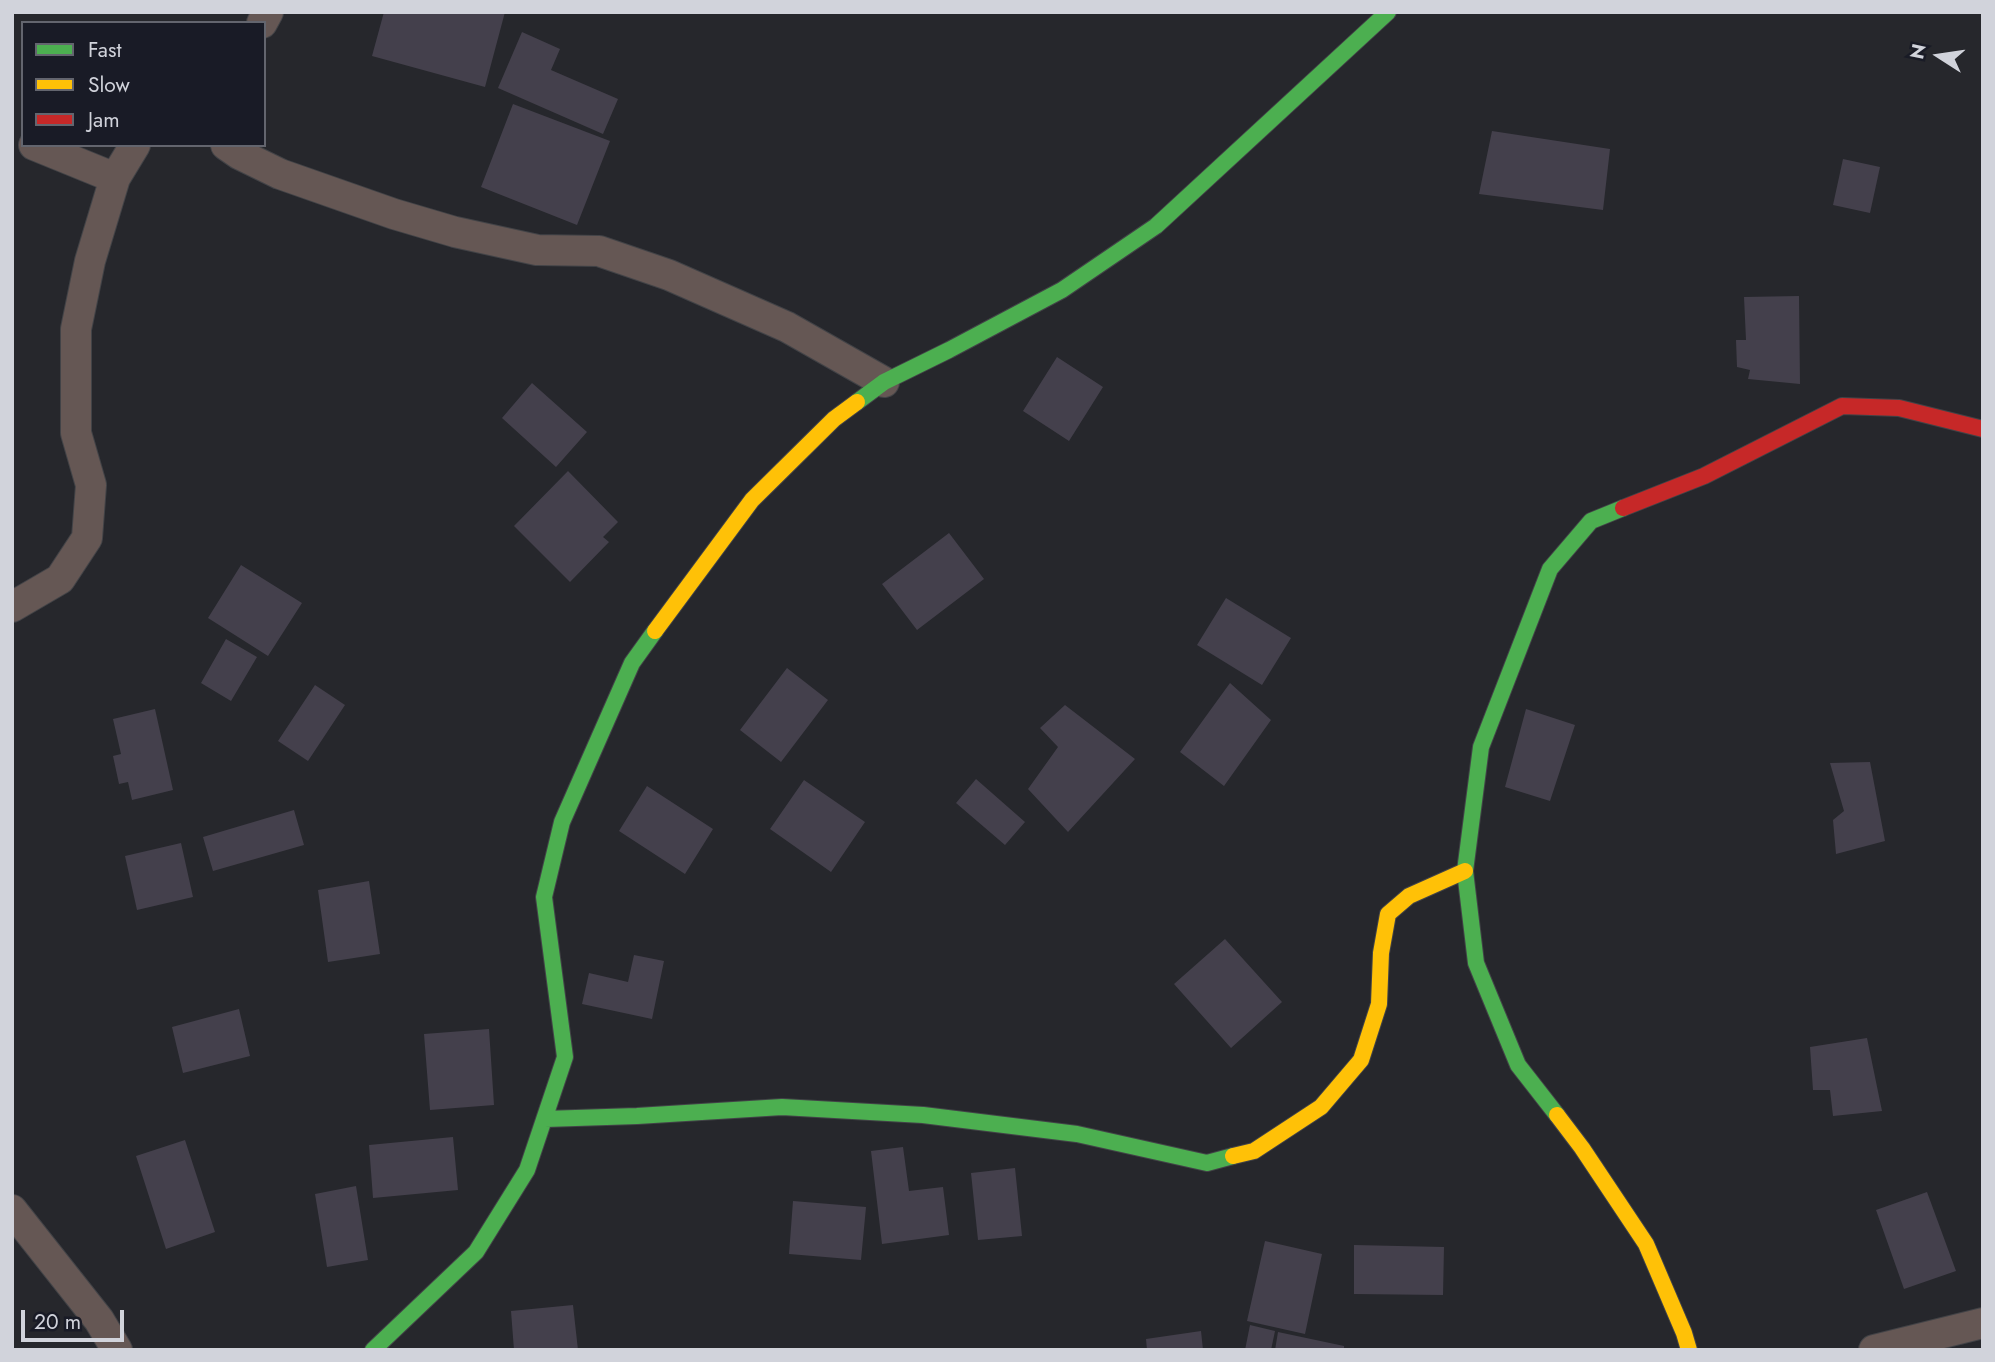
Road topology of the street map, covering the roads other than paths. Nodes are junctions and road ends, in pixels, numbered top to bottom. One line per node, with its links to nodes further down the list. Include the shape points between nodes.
1 (1388, 12): 6 (street, via 1156,226 1062,290)
2 (39, 147): 5 (street)
3 (134, 147): 5 (street)
4 (229, 147): 6 (street, via 280,174 406,218 537,250 599,251 669,275 786,327)
5 (115, 178): 8 (street, via 76,329 76,433 91,485 88,538 60,579)
6 (884, 382): 10 (street, via 834,419 752,500 632,663 562,822 544,897 565,1057)
7 (1983, 429): 9 (street, via 1899,408 1842,406 1704,476 1591,521 1550,569 1481,747)
8 (12, 607)
9 (1465, 871): 10 (street, via 1409,895 1388,914 1379,1004 1361,1060 1321,1107 1254,1151 1207,1163 1077,1134 923,1115 782,1107); 15 (street, via 1476,963 1518,1065 1646,1244)
10 (545, 1119): 14 (street, via 527,1170 476,1252)
11 (12, 1210): 13 (street, via 99,1320)
12 (1983, 1323): 16 (street)
13 (117, 1350)
14 (373, 1350)
15 (1689, 1350)
16 (1874, 1350)

